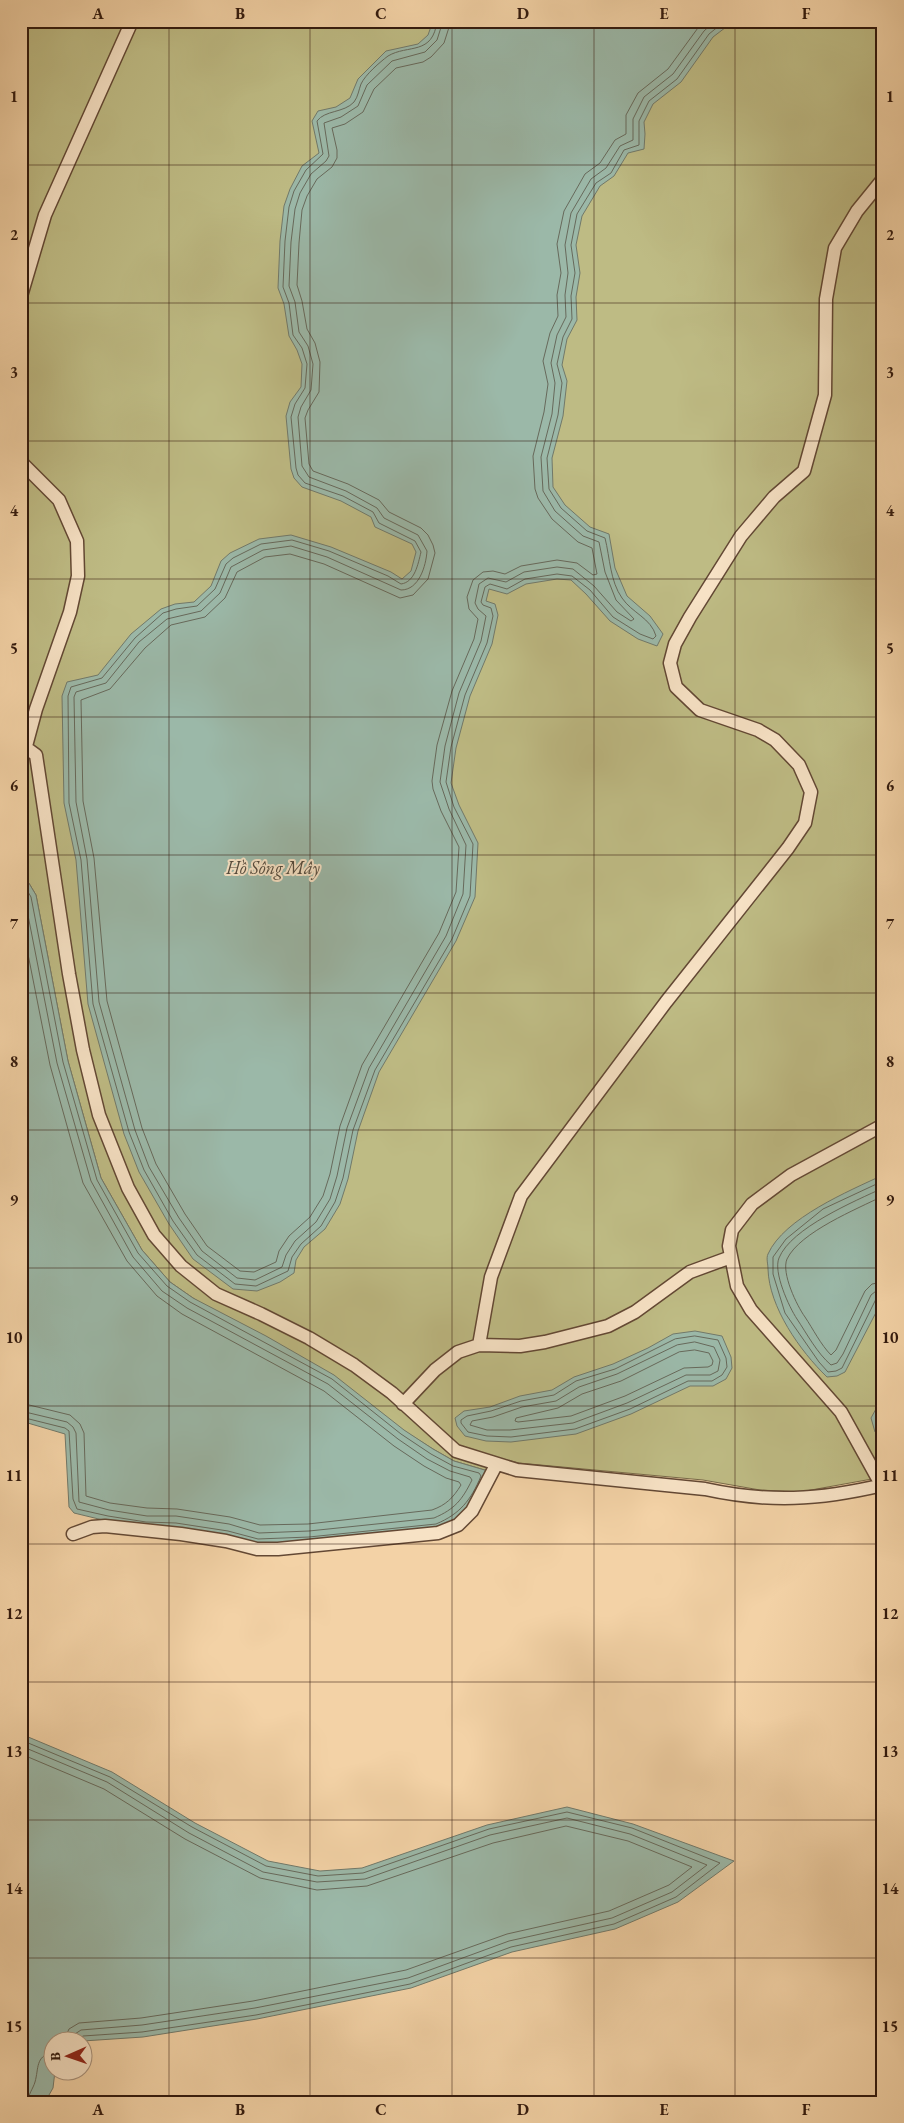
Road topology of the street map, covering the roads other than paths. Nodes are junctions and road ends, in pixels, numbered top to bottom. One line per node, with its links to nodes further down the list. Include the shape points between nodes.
1 (132, 21): 3 (lane, via 45,215)
2 (883, 179): 8 (lane, via 857,211 835,248 826,299 825,395 804,471 774,497 741,536 690,617 675,644 670,663 676,687 700,710 758,730 775,740 800,765 812,792 805,823 521,1196 491,1277)
3 (21, 296)
4 (21, 462): 5 (lane, via 58,500 77,541 78,576 70,612)
5 (23, 745): 9 (lane, via 36,755 69,974 99,1115 128,1188 154,1235 181,1266 216,1294 309,1338 354,1365)
6 (883, 1125): 7 (lane, via 791,1175 752,1204 732,1230 728,1246)
7 (731, 1257): 8 (lane, via 690,1272 641,1308 608,1326 520,1346); 11 (lane, via 737,1286 751,1310 841,1412)
8 (479, 1345): 9 (lane, via 458,1352 435,1370)
9 (403, 1404): 10 (lane, via 456,1451)
10 (496, 1465): 11 (lane, via 516,1470 776,1499 800,1499); 12 (lane, via 488,1486 472,1511 458,1525 438,1533 278,1549 257,1549 190,1535 106,1526)
11 (882, 1486)
12 (73, 1534)

